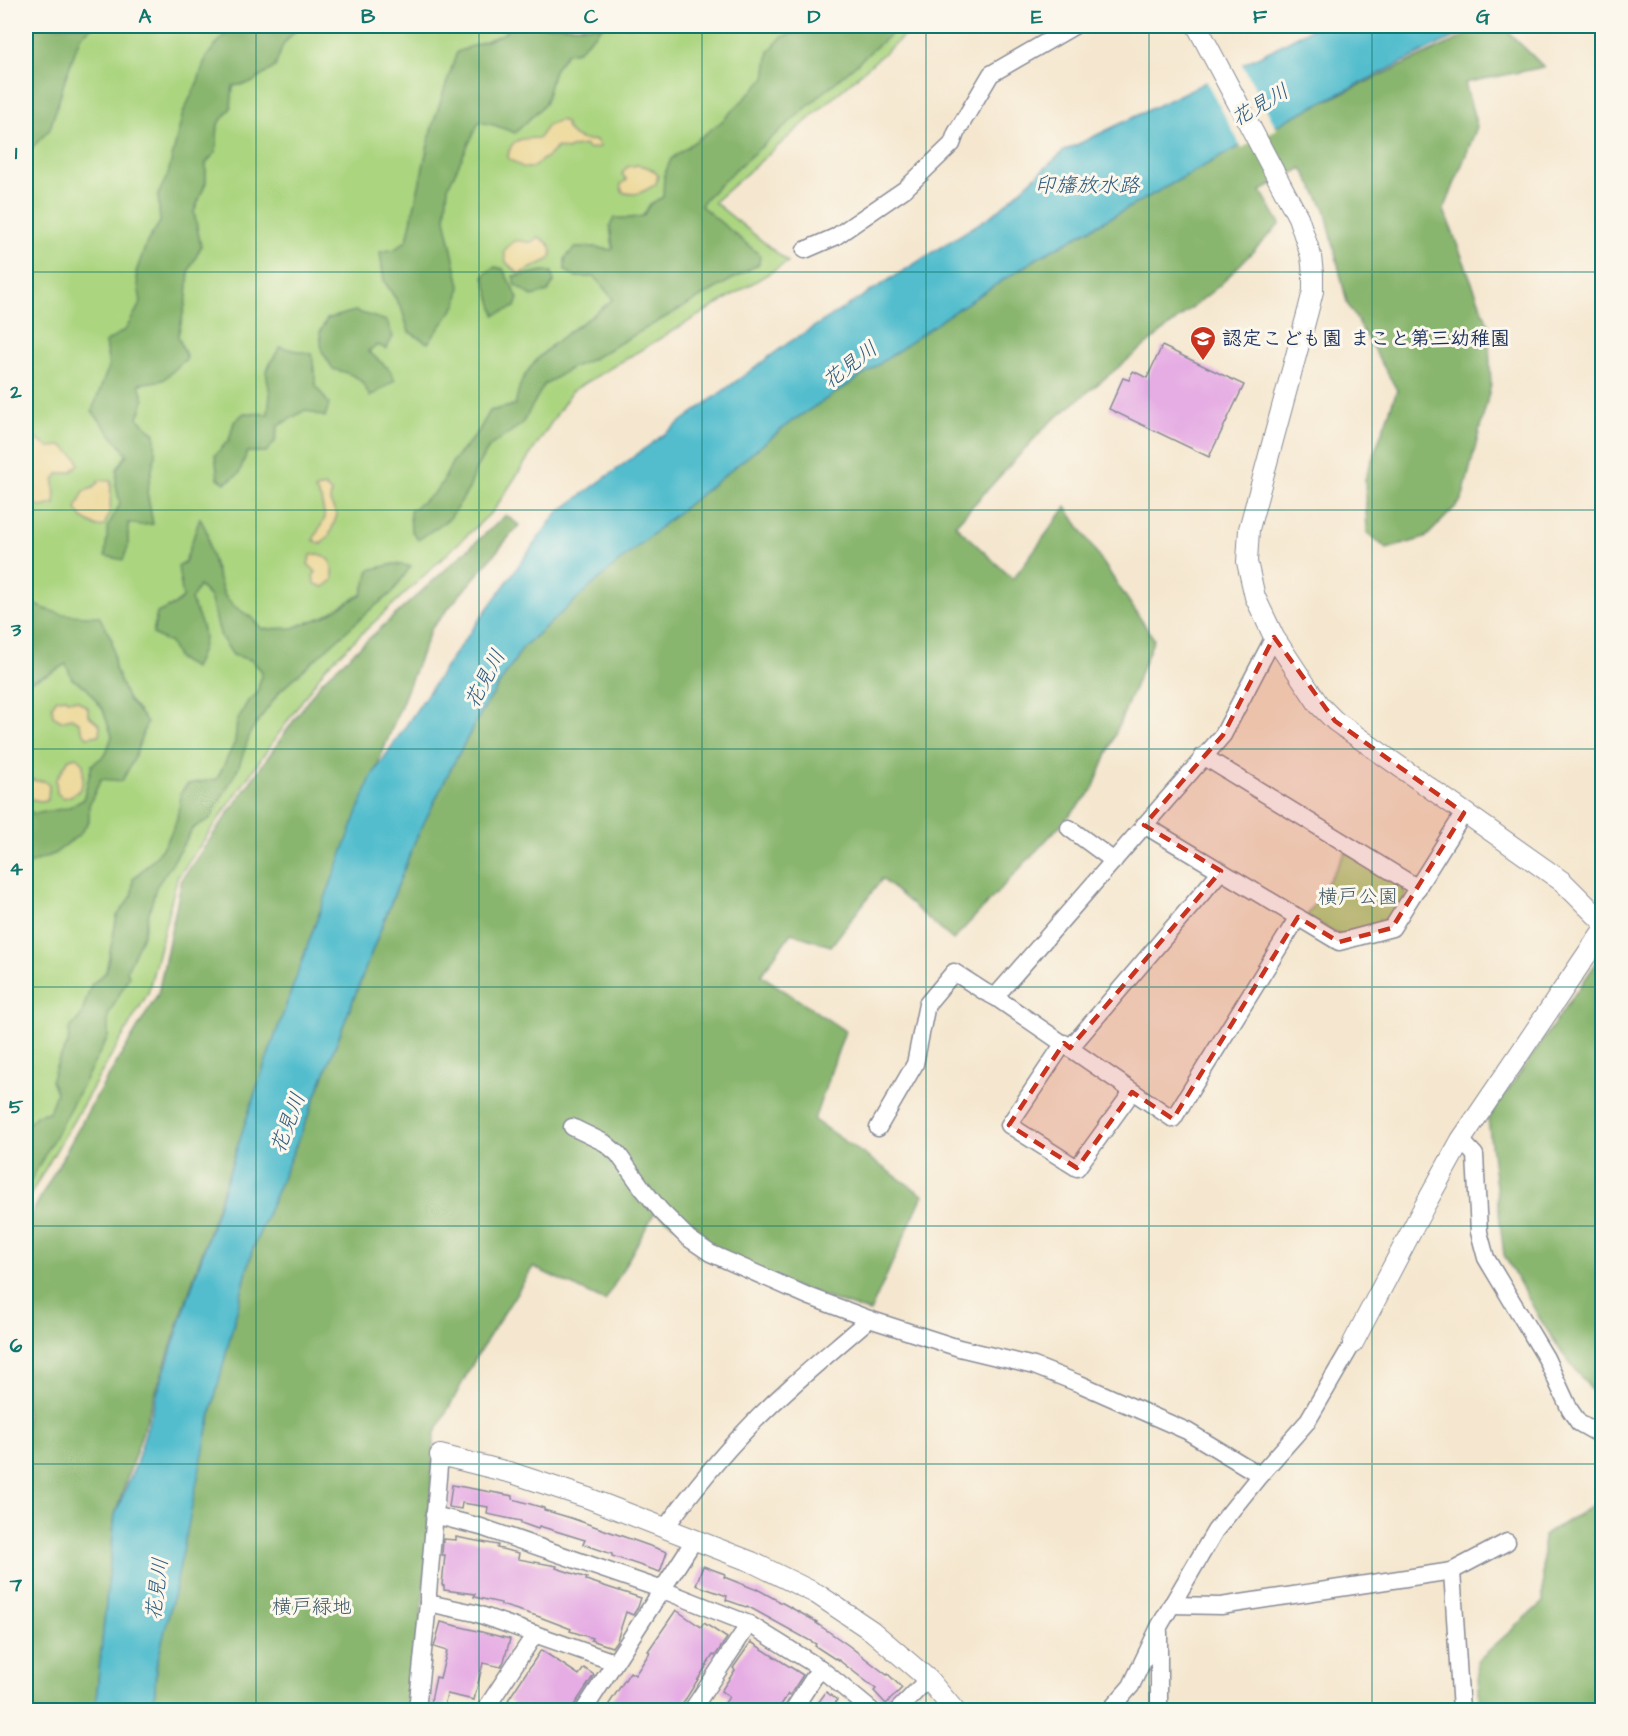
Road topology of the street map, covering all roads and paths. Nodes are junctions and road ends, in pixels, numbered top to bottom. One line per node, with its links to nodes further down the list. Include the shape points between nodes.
1 (1074, 26): 3 (street, via 991,74 952,144 905,189 835,237)
2 (1197, 26): 4 (street, via 1298,217 1311,256 1313,291 1249,529 1247,562 1255,597)
3 (805, 250)
4 (1274, 637): 5 (street, via 1223,735); 6 (street, via 1319,705 1335,721)
5 (1203, 756): 7 (street); 11 (street)
6 (1464, 813): 11 (street); 13 (street, via 1563,882)
7 (1144, 825): 9 (street); 10 (street)
8 (1069, 828): 9 (street)
9 (1114, 861): 15 (street)
10 (1221, 871): 12 (street); 16 (street)
11 (1418, 888): 12 (street, via 1392,928 1339,942)
12 (1298, 917): 17 (street, via 1173,1119)
13 (1602, 921)
14 (1602, 932): 20 (street)
15 (995, 997): 16 (street); 19 (street, via 954,972 927,1004 915,1064)
16 (1067, 1045): 17 (street); 17 (street, via 1009,1125 1077,1168)
17 (1132, 1092)
18 (572, 1127): 21 (street, via 618,1154 661,1211 710,1253)
19 (878, 1128)
20 (1461, 1140): 22 (street); 23 (street, via 1475,1155 1479,1232 1486,1258 1545,1358 1570,1410 1579,1423)
21 (869, 1320): 25 (street, via 1034,1366 1187,1431); 27 (street, via 747,1428)
22 (1353, 1343): 25 (street, via 1307,1422)
23 (1602, 1437)
24 (440, 1455): 26 (street); 27 (street, via 512,1473)
25 (1260, 1475): 33 (street, via 1215,1531)
26 (434, 1515): 31 (street, via 481,1527); 32 (street)
27 (665, 1528): 28 (street)
28 (695, 1539): 31 (street); 39 (street, via 817,1594 872,1631)
29 (1507, 1542): 30 (street)
30 (1452, 1571): 33 (street, via 1221,1606); 50 (street)
31 (663, 1590): 34 (street); 37 (street)
32 (428, 1603): 36 (street, via 475,1613); 40 (street)
33 (1171, 1605): 35 (street)
34 (749, 1624): 38 (street); 43 (street)
35 (1160, 1625): 48 (street, via 1131,1686); 49 (street)
36 (535, 1634): 37 (street); 41 (street)
37 (614, 1662): 42 (street)
38 (820, 1668): 44 (street); 45 (street)
39 (928, 1679): 46 (street); 47 (street)
40 (417, 1710)
41 (484, 1710)
42 (584, 1710)
43 (692, 1710)
44 (793, 1710)
45 (872, 1710)
46 (898, 1710)
47 (954, 1710)
48 (1110, 1710)
49 (1159, 1710)
50 (1461, 1710)

